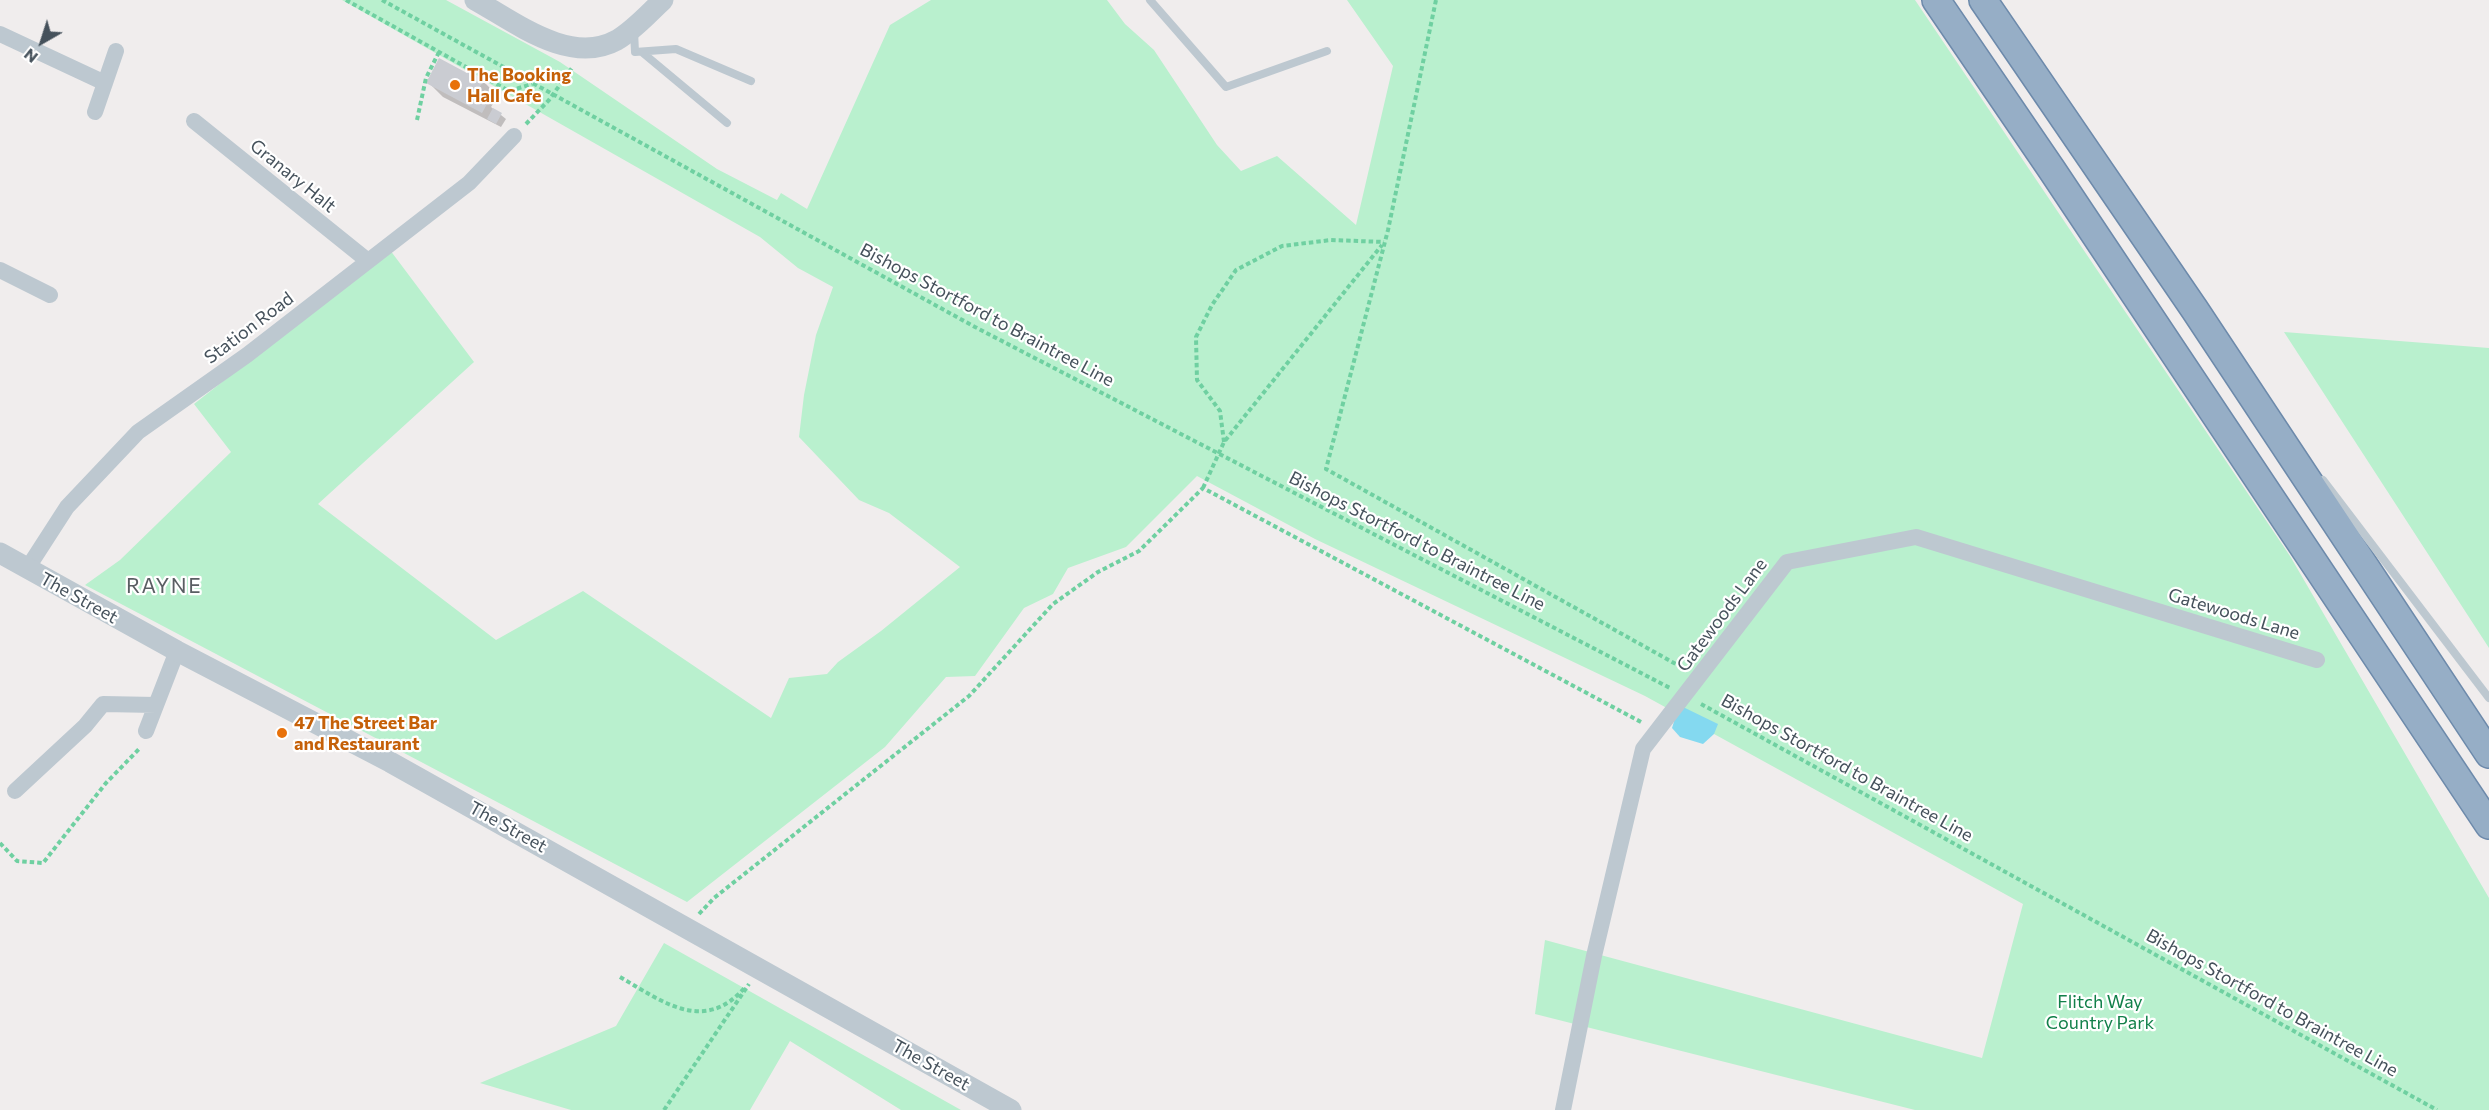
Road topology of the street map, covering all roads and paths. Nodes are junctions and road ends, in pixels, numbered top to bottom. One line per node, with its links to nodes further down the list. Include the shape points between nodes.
1 (346, 0): 14 (path)
2 (382, 0): 18 (path, Bishops Stortford to Braintree Line)
3 (475, 0): 11 (street, via 539,35)
4 (663, 0): 9 (street)
5 (1150, 0): 13 (lane, via 1226,87)
6 (1436, 0): 25 (path)
7 (1936, 0): 46 (highway)
8 (1983, 0): 29 (highway)
9 (634, 27): 11 (street, via 606,45); 15 (lane, via 636,52)
10 (0, 34): 17 (street)
11 (588, 48): 19 (path)
12 (116, 51): 17 (street)
13 (1328, 51)
14 (439, 52): 18 (path, via 509,91); 21 (path, via 426,78)
15 (643, 53): 16 (lane, via 676,49); 23 (lane)
16 (751, 81)
17 (105, 83): 20 (street)
18 (533, 84): 19 (path, Bishops Stortford to Braintree Line)
19 (553, 95): 24 (path); 39 (path, Bishops Stortford to Braintree Line, via 975,327)
20 (95, 112)
21 (417, 120)
22 (194, 122): 26 (street, Granary Halt)
23 (727, 123)
24 (514, 136): 26 (street, Station Road, via 469,183)
25 (1384, 242): 31 (path); 31 (path, via 1331,240 1281,246 1236,270 1196,337 1197,380 1220,411); 38 (path, via 1326,469)
26 (368, 261): 35 (street, Station Road, via 247,355 138,432 67,507)
27 (0, 270): 28 (street)
28 (50, 295)
29 (2194, 310): 30 (lane); 44 (highway)
30 (2294, 441)
31 (1224, 442): 33 (path)
32 (2315, 469): 40 (lane)
33 (1203, 488): 43 (path); 48 (path, via 1139,551 1098,572 1053,604 969,696 714,898)
34 (2, 559): 35 (street, The Street)
35 (27, 569): 36 (street, The Street)
36 (177, 651): 41 (street); 48 (street, The Street, via 390,762)
37 (2317, 660): 38 (street, Gatewoods Lane, via 1916,537 1787,562)
38 (1699, 677): 39 (street, Gatewoods Lane)
39 (1685, 695): 43 (street, Gatewoods Lane); 54 (path, Bishops Stortford to Braintree Line)
40 (2489, 698)
41 (156, 705): 42 (street); 45 (street, via 103,704 86,726)
42 (146, 730): 47 (path, via 144,744 106,783 43,863 17,861)
43 (1657, 731): 53 (street, Gatewoods Lane, via 1643,749 1594,956)
44 (2489, 754)
45 (15, 791)
46 (2489, 825)
47 (0, 843)
48 (686, 927): 49 (street, The Street)
49 (760, 969): 50 (path, via 734,999 712,1011 691,1012 668,1005); 51 (path); 52 (street, The Street)
50 (620, 977)
51 (664, 1110)
52 (1011, 1110)
53 (1563, 1110)
54 (2437, 1110)

